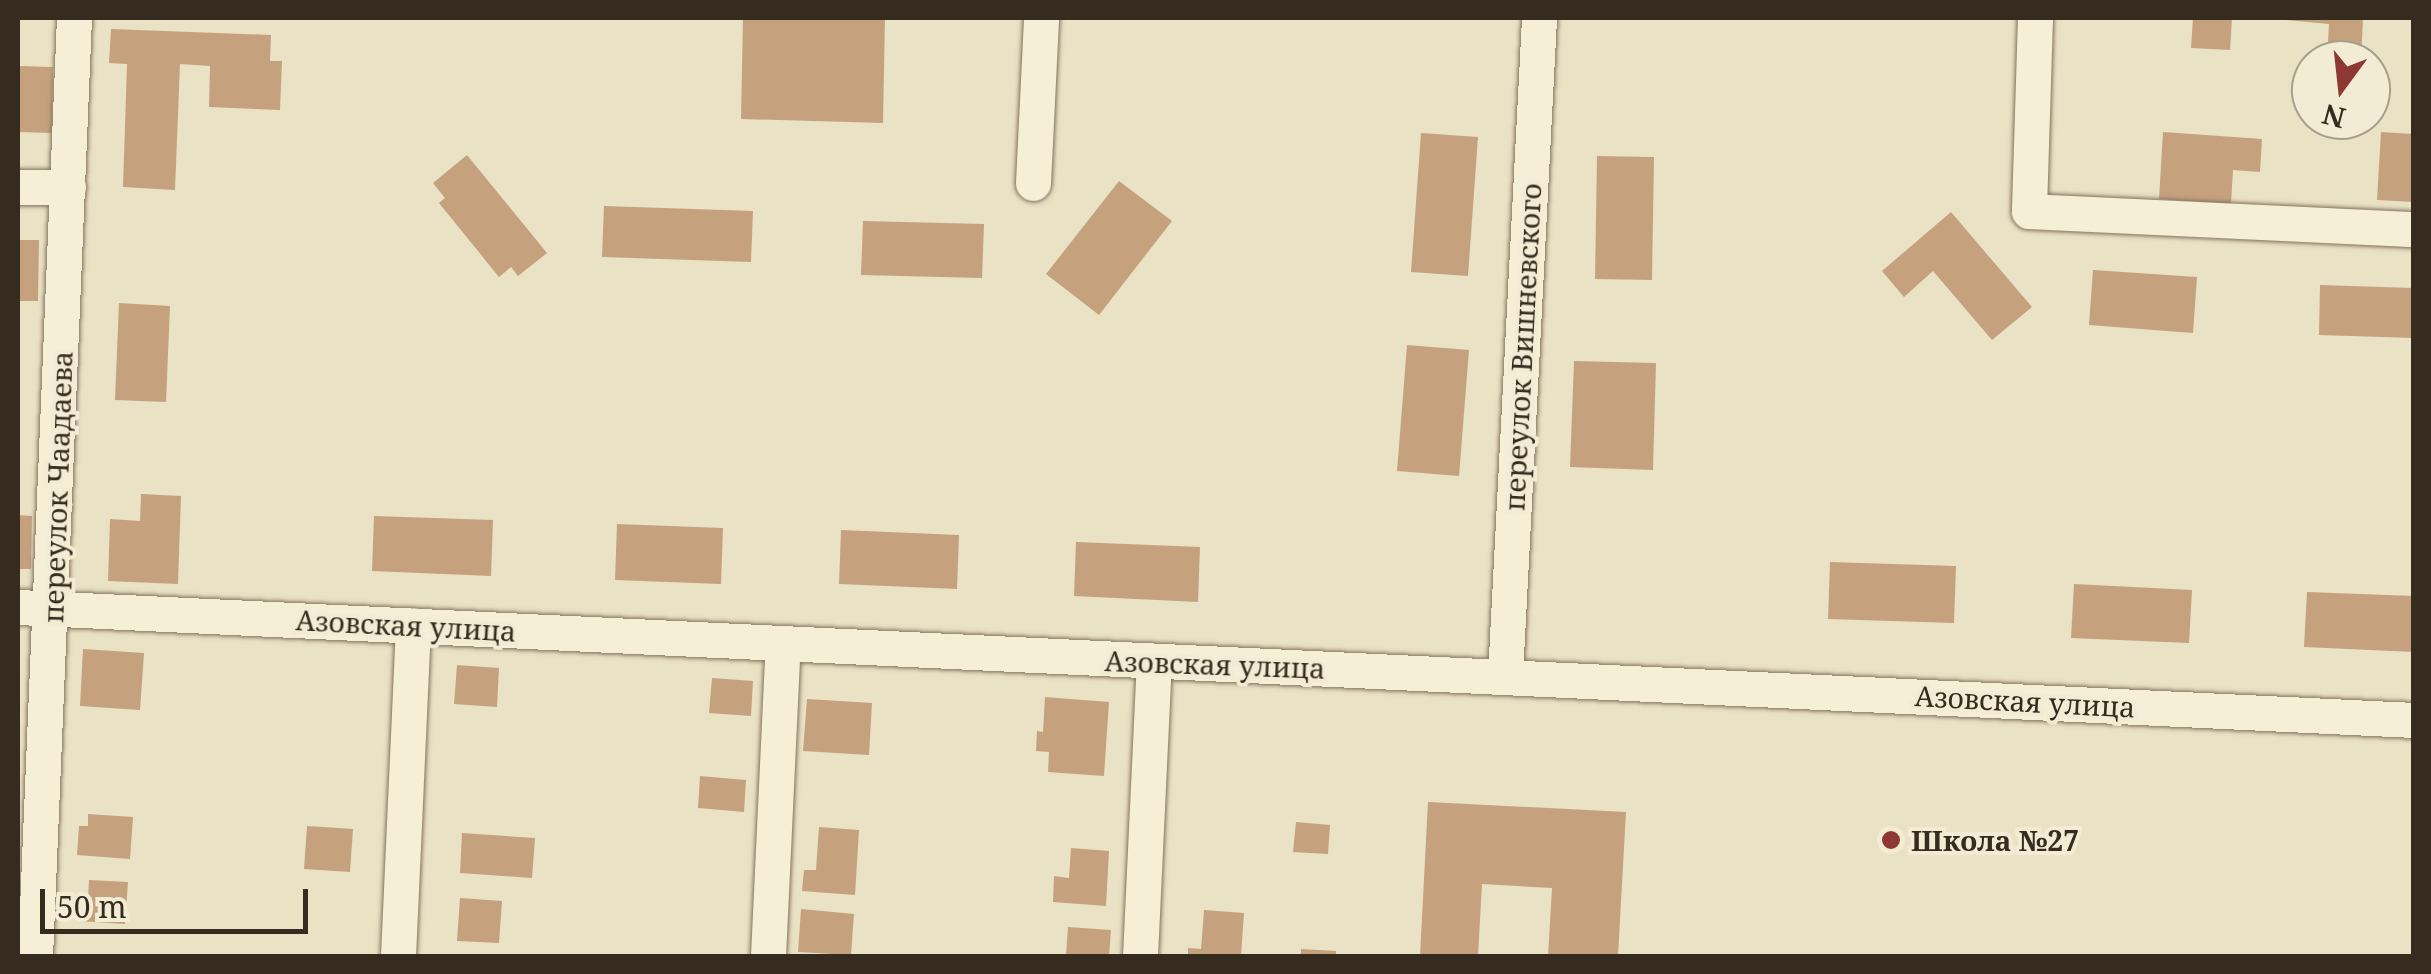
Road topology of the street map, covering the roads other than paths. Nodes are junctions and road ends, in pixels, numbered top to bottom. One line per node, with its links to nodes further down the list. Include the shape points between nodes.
1 (74, 18): 7 (street, переулок Чаадаева)
2 (1040, 18): 5 (street)
3 (1539, 18): 14 (street, переулок Вишневского)
4 (2035, 18): 8 (street, via 2029,211)
5 (1032, 183)
6 (18, 187): 7 (street)
7 (68, 188): 10 (street, переулок Чаадаева)
8 (2414, 229)
9 (18, 607): 10 (street, Азовская улица)
10 (53, 608): 11 (street, Азовская улица); 16 (street, переулок Чаадаева)
11 (413, 624): 12 (street, Азовская улица); 17 (street)
12 (783, 642): 13 (street, Азовская улица); 18 (street)
13 (1154, 662): 14 (street, Азовская улица); 19 (street)
14 (1505, 676): 15 (street, Азовская улица)
15 (2414, 720)
16 (36, 956)
17 (398, 956)
18 (768, 956)
19 (1140, 956)

